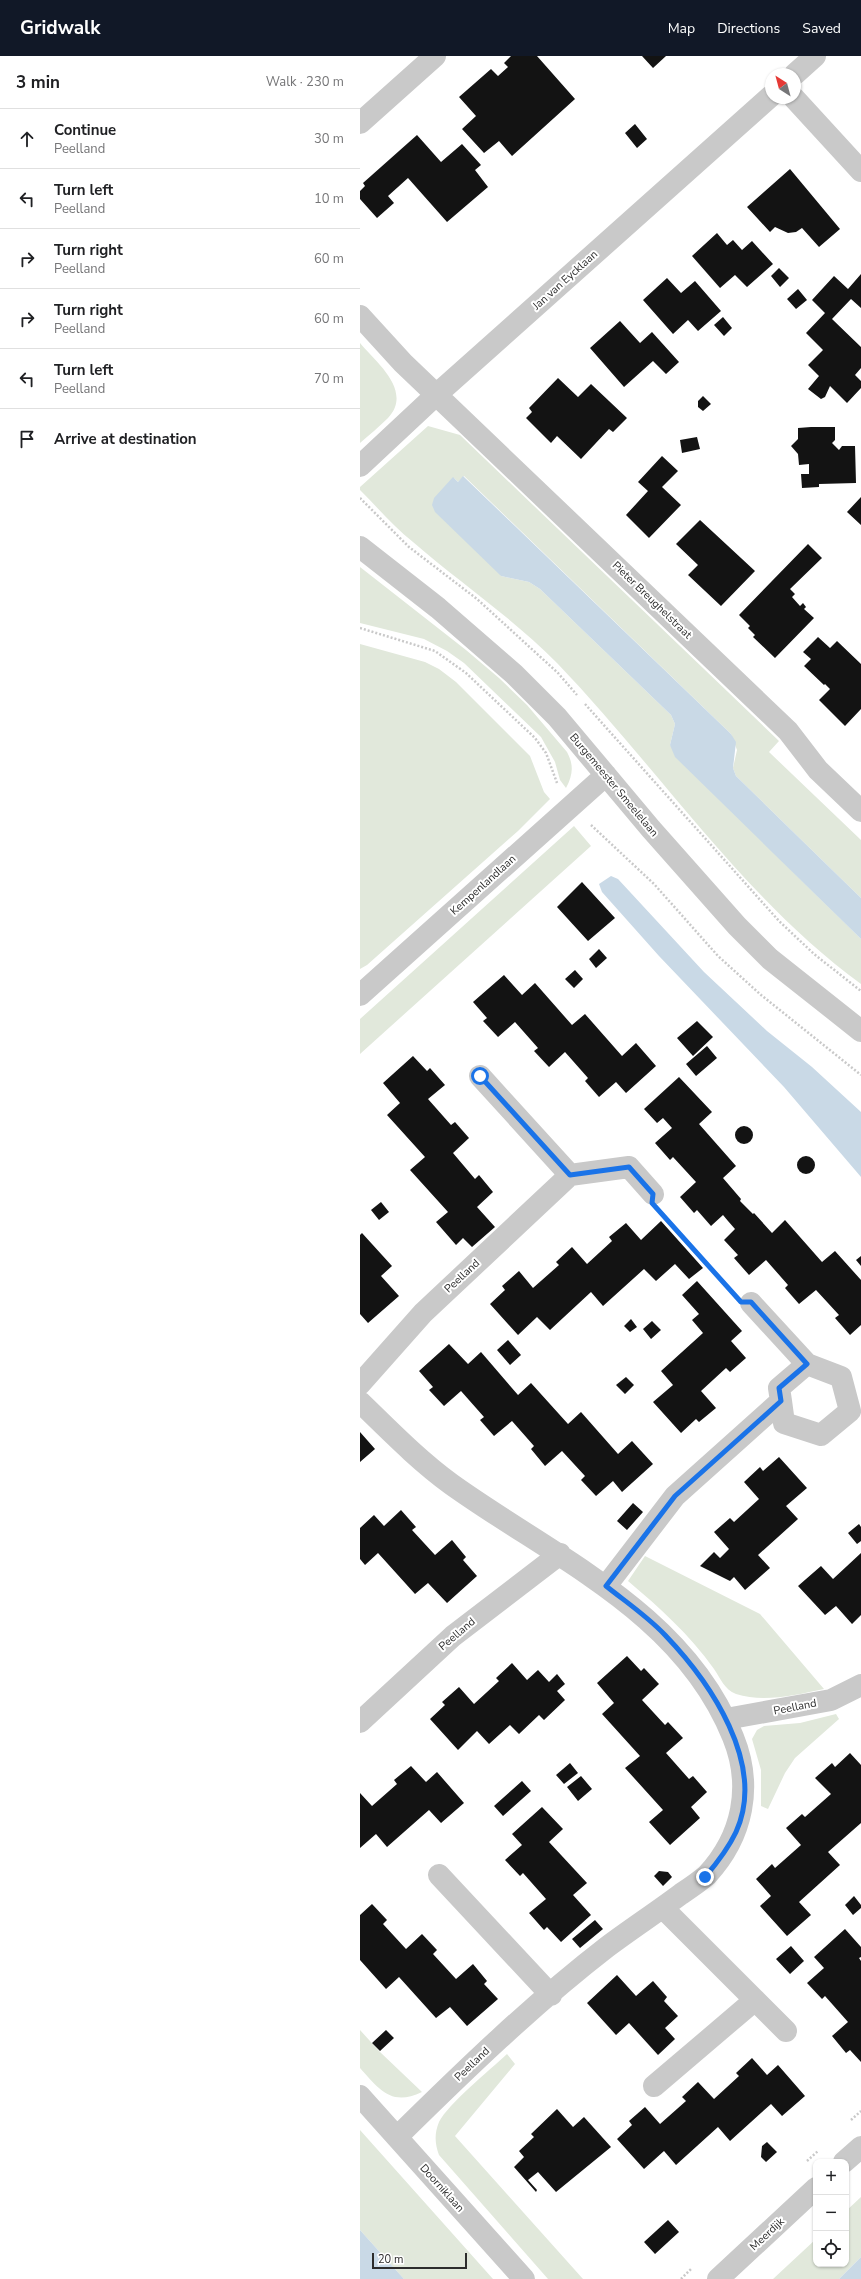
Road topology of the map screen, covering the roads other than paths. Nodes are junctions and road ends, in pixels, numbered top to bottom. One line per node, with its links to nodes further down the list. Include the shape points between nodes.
1 (435, 56): 6 (street)
2 (815, 56): 3 (street)
3 (801, 69)
4 (765, 101): 9 (street, Jan van Eycklaan)
5 (800, 104): 7 (street)
6 (360, 123)
7 (861, 171)
8 (360, 316): 9 (street, Pieter Breughelstraat)
9 (436, 395): 10 (street, Jan van Eycklaan); 13 (street, Pieter Breughelstraat, via 788,731 818,770)
10 (360, 466)
11 (360, 547): 12 (street, Burgemeester Smeelelaan, via 438,608 514,674 557,717)
12 (606, 775): 14 (street, Kempenlandlaan); 15 (street, Burgemeester Smeelelaan, via 753,943 821,1002)
13 (861, 811)
14 (360, 995)
15 (861, 1031)
16 (480, 1076): 17 (street)
17 (570, 1175): 18 (street, via 629,1167); 21 (street, Peelland, via 423,1313)
18 (653, 1194)
19 (751, 1302): 20 (street)
20 (807, 1364): 22 (street, via 779,1388); 22 (street, via 841,1377 850,1411 821,1435 784,1423)
21 (360, 1384)
22 (781, 1401): 25 (street, via 675,1496)
23 (360, 1402): 24 (street, Peelland, via 423,1462 453,1485)
24 (560, 1554): 25 (street, Peelland); 28 (street, Peelland, via 453,1636)
25 (606, 1586): 27 (street, Peelland, via 665,1634 705,1683)
26 (861, 1685): 27 (street, Peelland, via 831,1700)
27 (726, 1719): 30 (street, Peelland, via 744,1770 744,1791 736,1831 723,1856 705,1877)
28 (360, 1722)
29 (439, 1875): 31 (street)
30 (663, 1908): 31 (street, Peelland, via 607,1948); 32 (street)
31 (551, 1995): 36 (street, Peelland, via 484,2052)
32 (755, 2000): 33 (street); 34 (street)
33 (786, 2031)
34 (654, 2086)
35 (360, 2096): 36 (street, Doorniklaan)
36 (397, 2137): 40 (street, Doorniklaan)
37 (861, 2147): 38 (street)
38 (847, 2159)
39 (813, 2191): 41 (street, Meerdijk)
40 (524, 2279)
41 (718, 2279)

